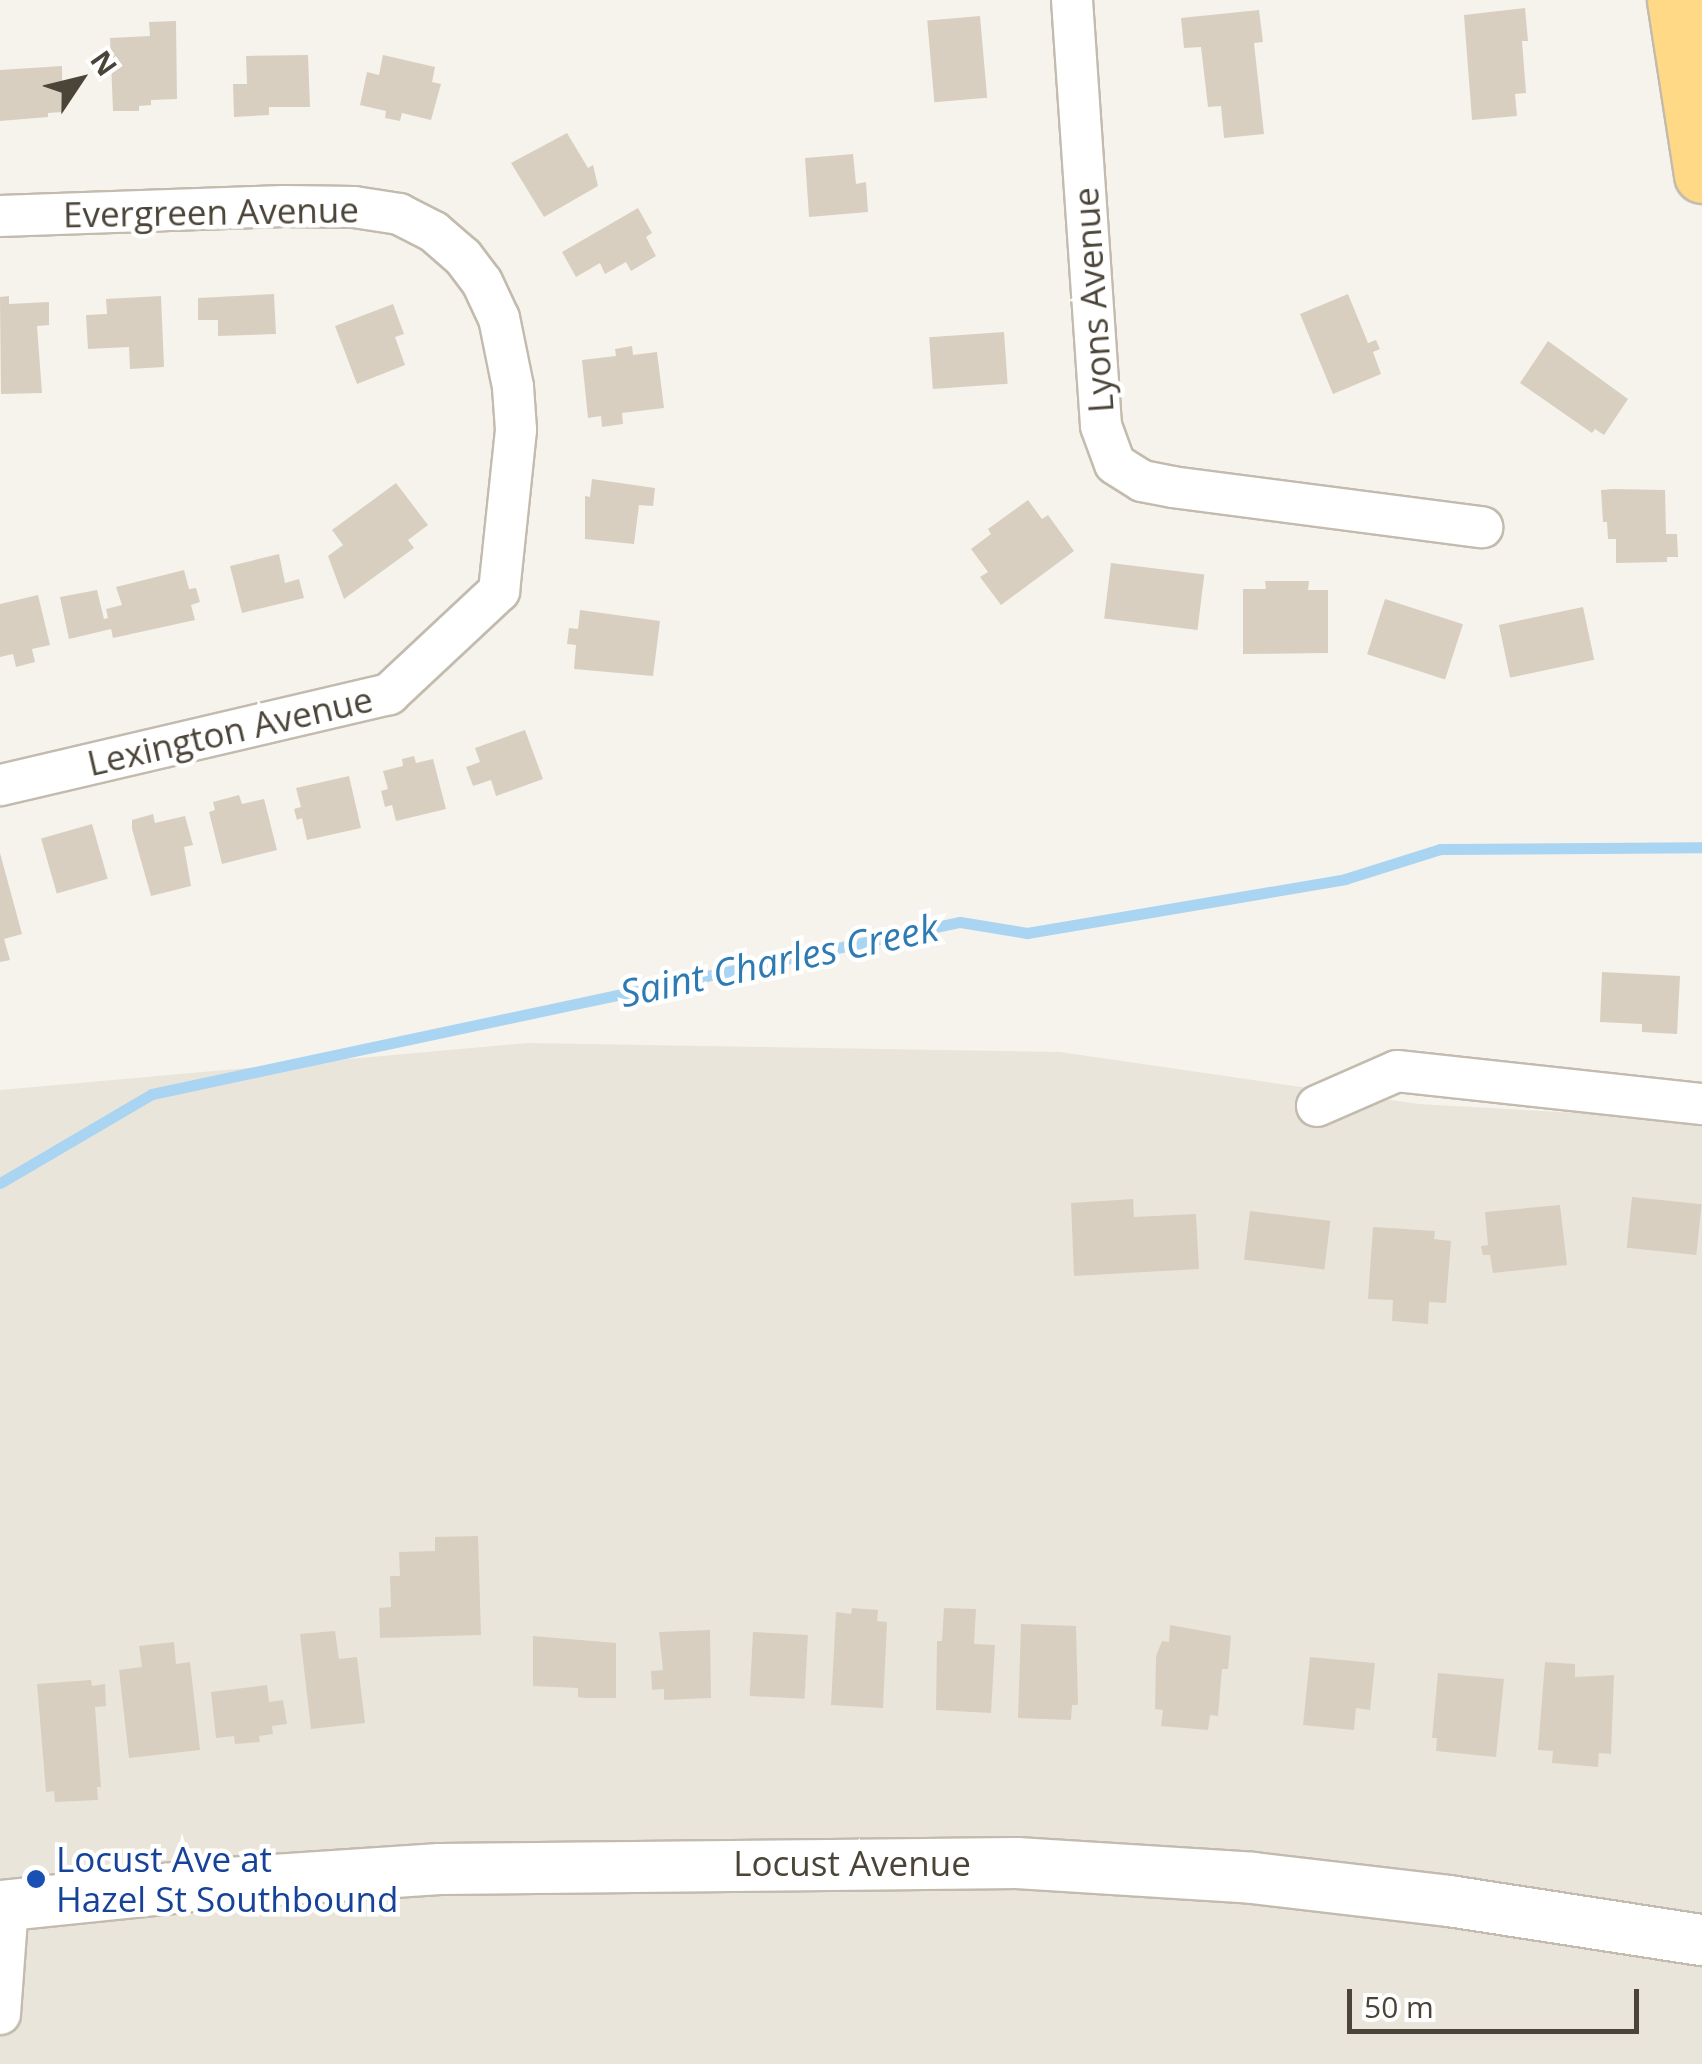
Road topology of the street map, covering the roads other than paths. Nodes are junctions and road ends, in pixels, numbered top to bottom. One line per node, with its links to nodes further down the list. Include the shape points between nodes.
1 (1072, 0): 6 (street, Lyons Avenue, via 1101,426 1116,464 1142,481 1172,487)
2 (1674, 0): 3 (highway)
3 (1702, 175)
4 (0, 216): 5 (street, Evergreen Avenue, via 284,206 398,214 434,232 482,282 499,318)
5 (516, 430): 7 (street, Lexington Avenue, via 499,591 388,694)
6 (1482, 527)
7 (0, 786)
8 (1702, 1104): 9 (street, via 1397,1071)
9 (1316, 1106)
10 (4, 1906): 11 (street, Locust Avenue, via 440,1869 1017,1863 1253,1878 1449,1900); 12 (street)
11 (1702, 1940)
12 (0, 2014)

